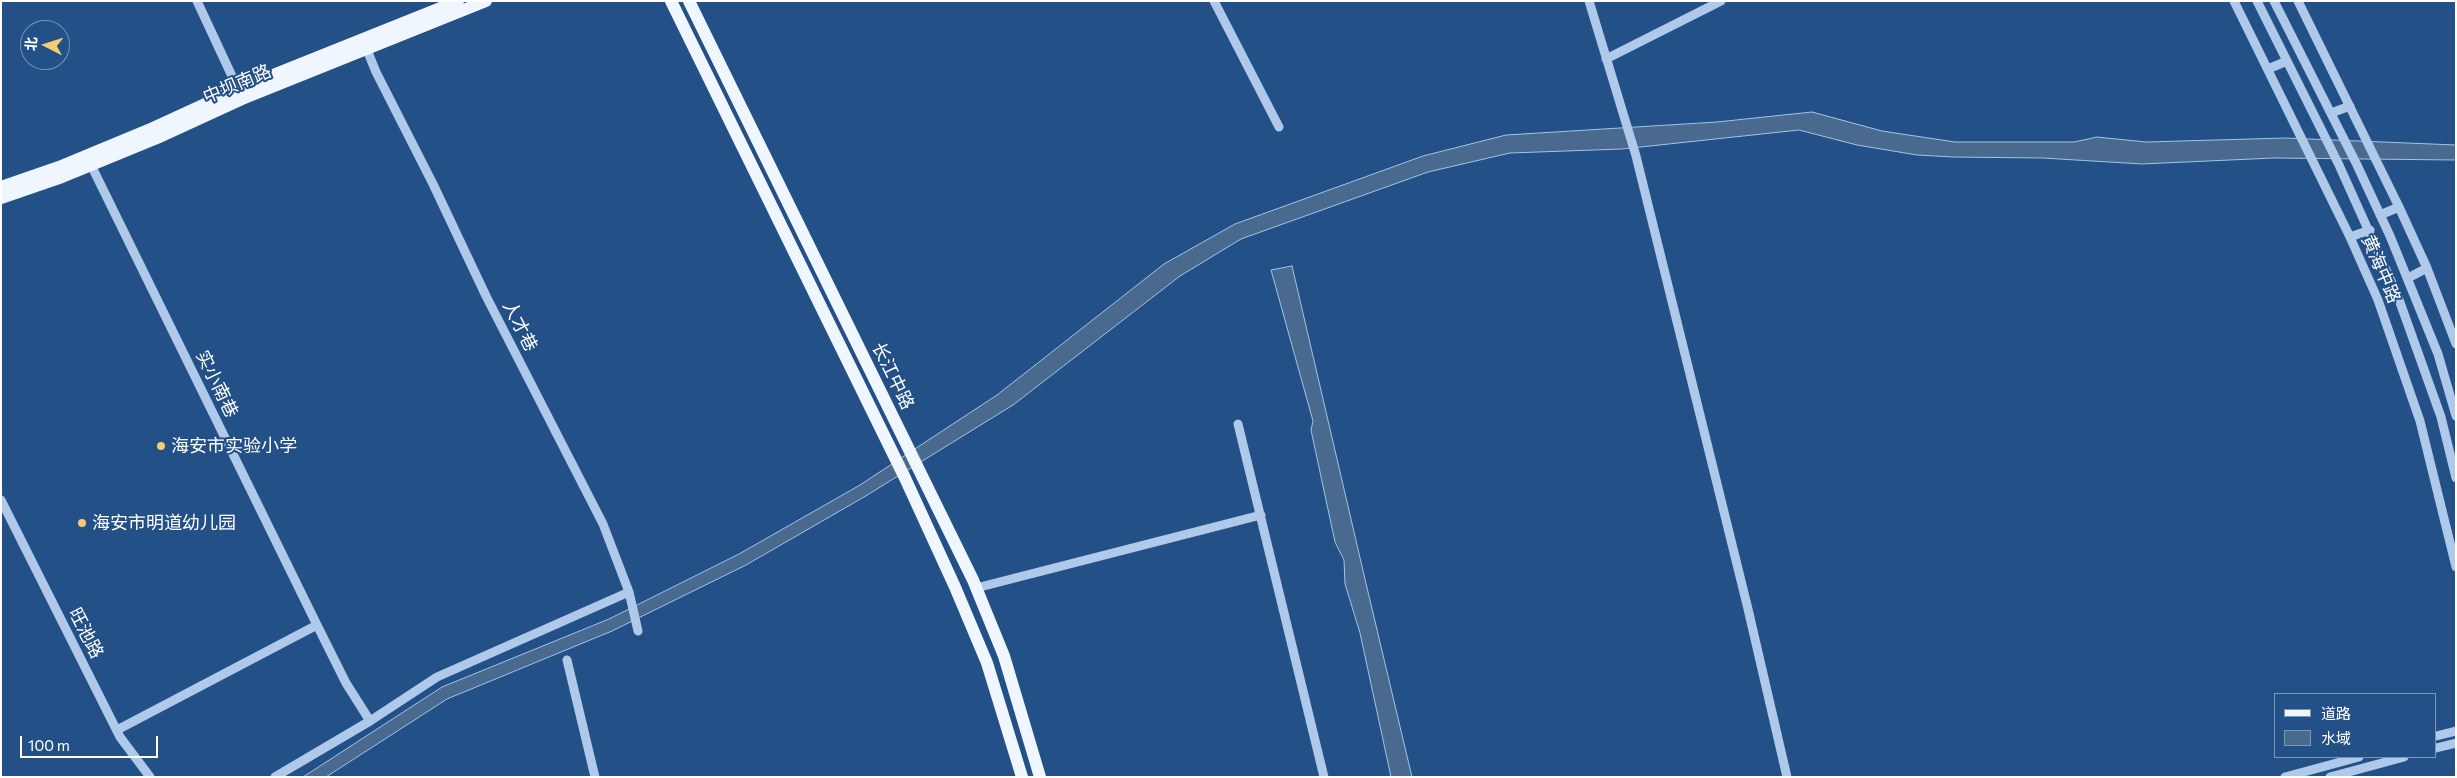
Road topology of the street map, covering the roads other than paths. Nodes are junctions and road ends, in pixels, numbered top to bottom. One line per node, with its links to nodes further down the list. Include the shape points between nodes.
1 (197, 1): 17 (street)
2 (458, 1): 13 (main road, 中坝南路)
3 (486, 1): 25 (main road, 中坝南路, via 242,99 62,177)
4 (671, 1): 56 (main road, 长江中路, via 905,478 987,663)
5 (689, 1): 40 (main road, 长江中路)
6 (1214, 1): 20 (street)
7 (1589, 1): 14 (street)
8 (1721, 1): 14 (street)
9 (2234, 1): 16 (street, 黄海中路)
10 (2257, 1): 15 (street, 黄海中路)
11 (2274, 1): 19 (street, 黄海中路)
12 (2298, 1): 18 (street)
13 (363, 40): 17 (main road, 中坝南路); 41 (street, 人才巷, via 486,296 603,524)
14 (1606, 59): 59 (street, via 1634,153)
15 (2287, 61): 16 (street); 28 (street, 黄海中路)
16 (2268, 69): 29 (street, 黄海中路)
17 (238, 89): 21 (main road, 中坝南路)
18 (2350, 106): 19 (street); 26 (street)
19 (2331, 113): 27 (street, 黄海中路)
20 (1279, 127)
21 (153, 128): 22 (main road, 中坝南路); 23 (street, via 154,142)
22 (59, 167): 23 (street, via 67,177); 24 (main road, 中坝南路)
23 (92, 167): 42 (street, 实小南巷)
24 (1, 187)
25 (1, 198)
26 (2399, 206): 27 (street); 30 (street)
27 (2380, 215): 31 (street, 黄海中路)
28 (2370, 230): 29 (street); 35 (street, 黄海中路, via 2422,359)
29 (2350, 237): 38 (street, 黄海中路, via 2378,300 2420,421)
30 (2427, 268): 31 (street); 32 (street)
31 (2408, 278): 33 (street, 黄海中路, via 2438,354)
32 (2456, 344)
33 (2455, 414)
34 (1238, 424): 37 (street)
35 (2456, 478)
36 (1, 500): 46 (street, 旺池路)
37 (1261, 515): 40 (street); 58 (street)
38 (2451, 526): 39 (street, 黄海中路)
39 (2456, 567)
40 (976, 588): 57 (main road, 长江中路, via 1004,656)
41 (629, 595): 43 (street, 人才巷); 45 (street, via 437,677)
42 (317, 625): 45 (street, 实小南巷, via 346,683); 46 (street)
43 (637, 628)
44 (567, 660): 55 (street)
45 (370, 721): 54 (street)
46 (116, 730): 53 (street, 旺池路)
47 (2456, 731): 48 (street)
48 (2437, 736)
49 (2456, 743): 50 (street)
50 (2437, 748)
51 (2355, 758): 60 (street)
52 (2400, 758): 61 (street)
53 (150, 777)
54 (275, 777)
55 (595, 777)
56 (1022, 777)
57 (1040, 777)
58 (1324, 777)
59 (1787, 777)
60 (2285, 777)
61 (2330, 777)

